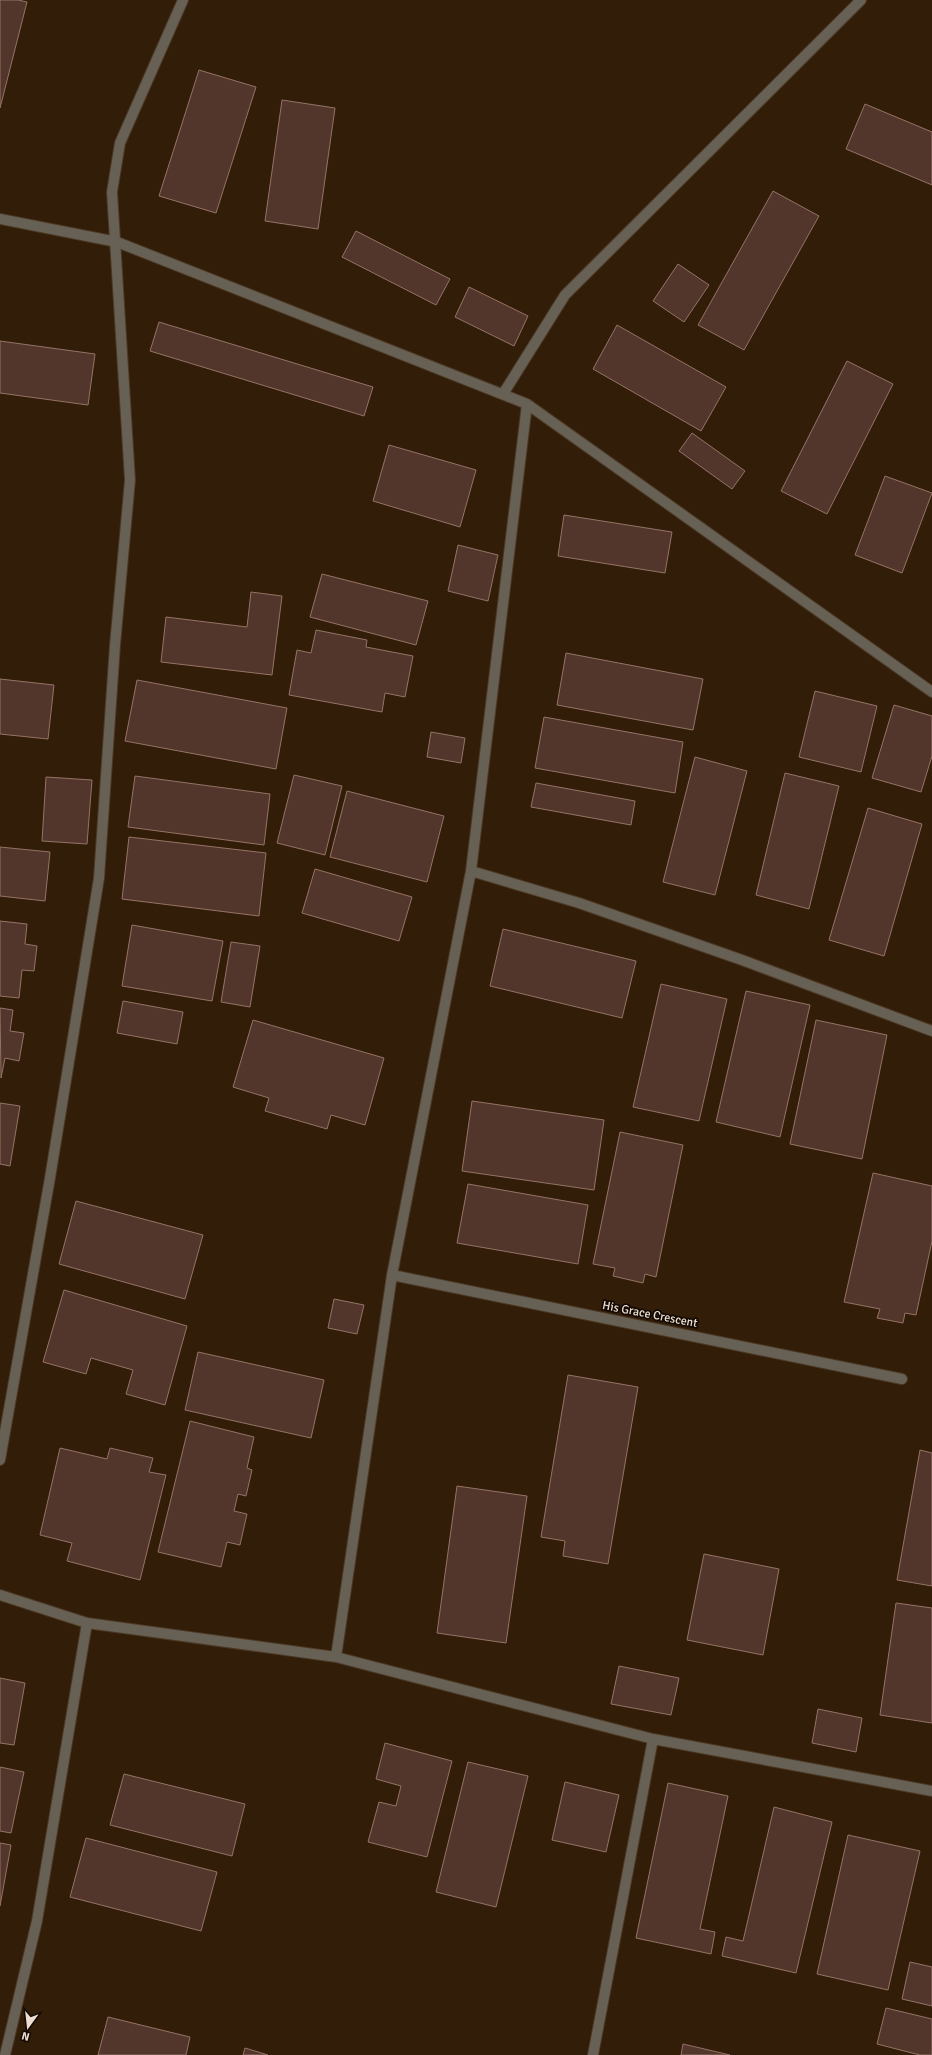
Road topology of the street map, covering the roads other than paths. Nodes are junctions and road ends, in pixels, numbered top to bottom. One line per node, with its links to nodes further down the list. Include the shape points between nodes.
1 (183, 0): 4 (street, via 120,143 112,192)
2 (861, 0): 5 (street, via 565,295)
3 (0, 219): 4 (street)
4 (117, 242): 5 (street); 12 (street, via 130,480 115,645 99,878 50,1178)
5 (503, 394): 6 (street)
6 (527, 404): 7 (street); 8 (street)
7 (932, 692)
8 (471, 871): 9 (street, via 594,908); 10 (street)
9 (932, 1031)
10 (392, 1275): 11 (street, His Grace Crescent); 15 (street)
11 (902, 1379)
12 (0, 1460)
13 (0, 1595): 14 (street)
14 (87, 1623): 15 (street); 18 (street, via 37,1921)
15 (336, 1657): 16 (street)
16 (653, 1739): 17 (street); 19 (street)
17 (932, 1791)
18 (5, 2055)
19 (593, 2055)

